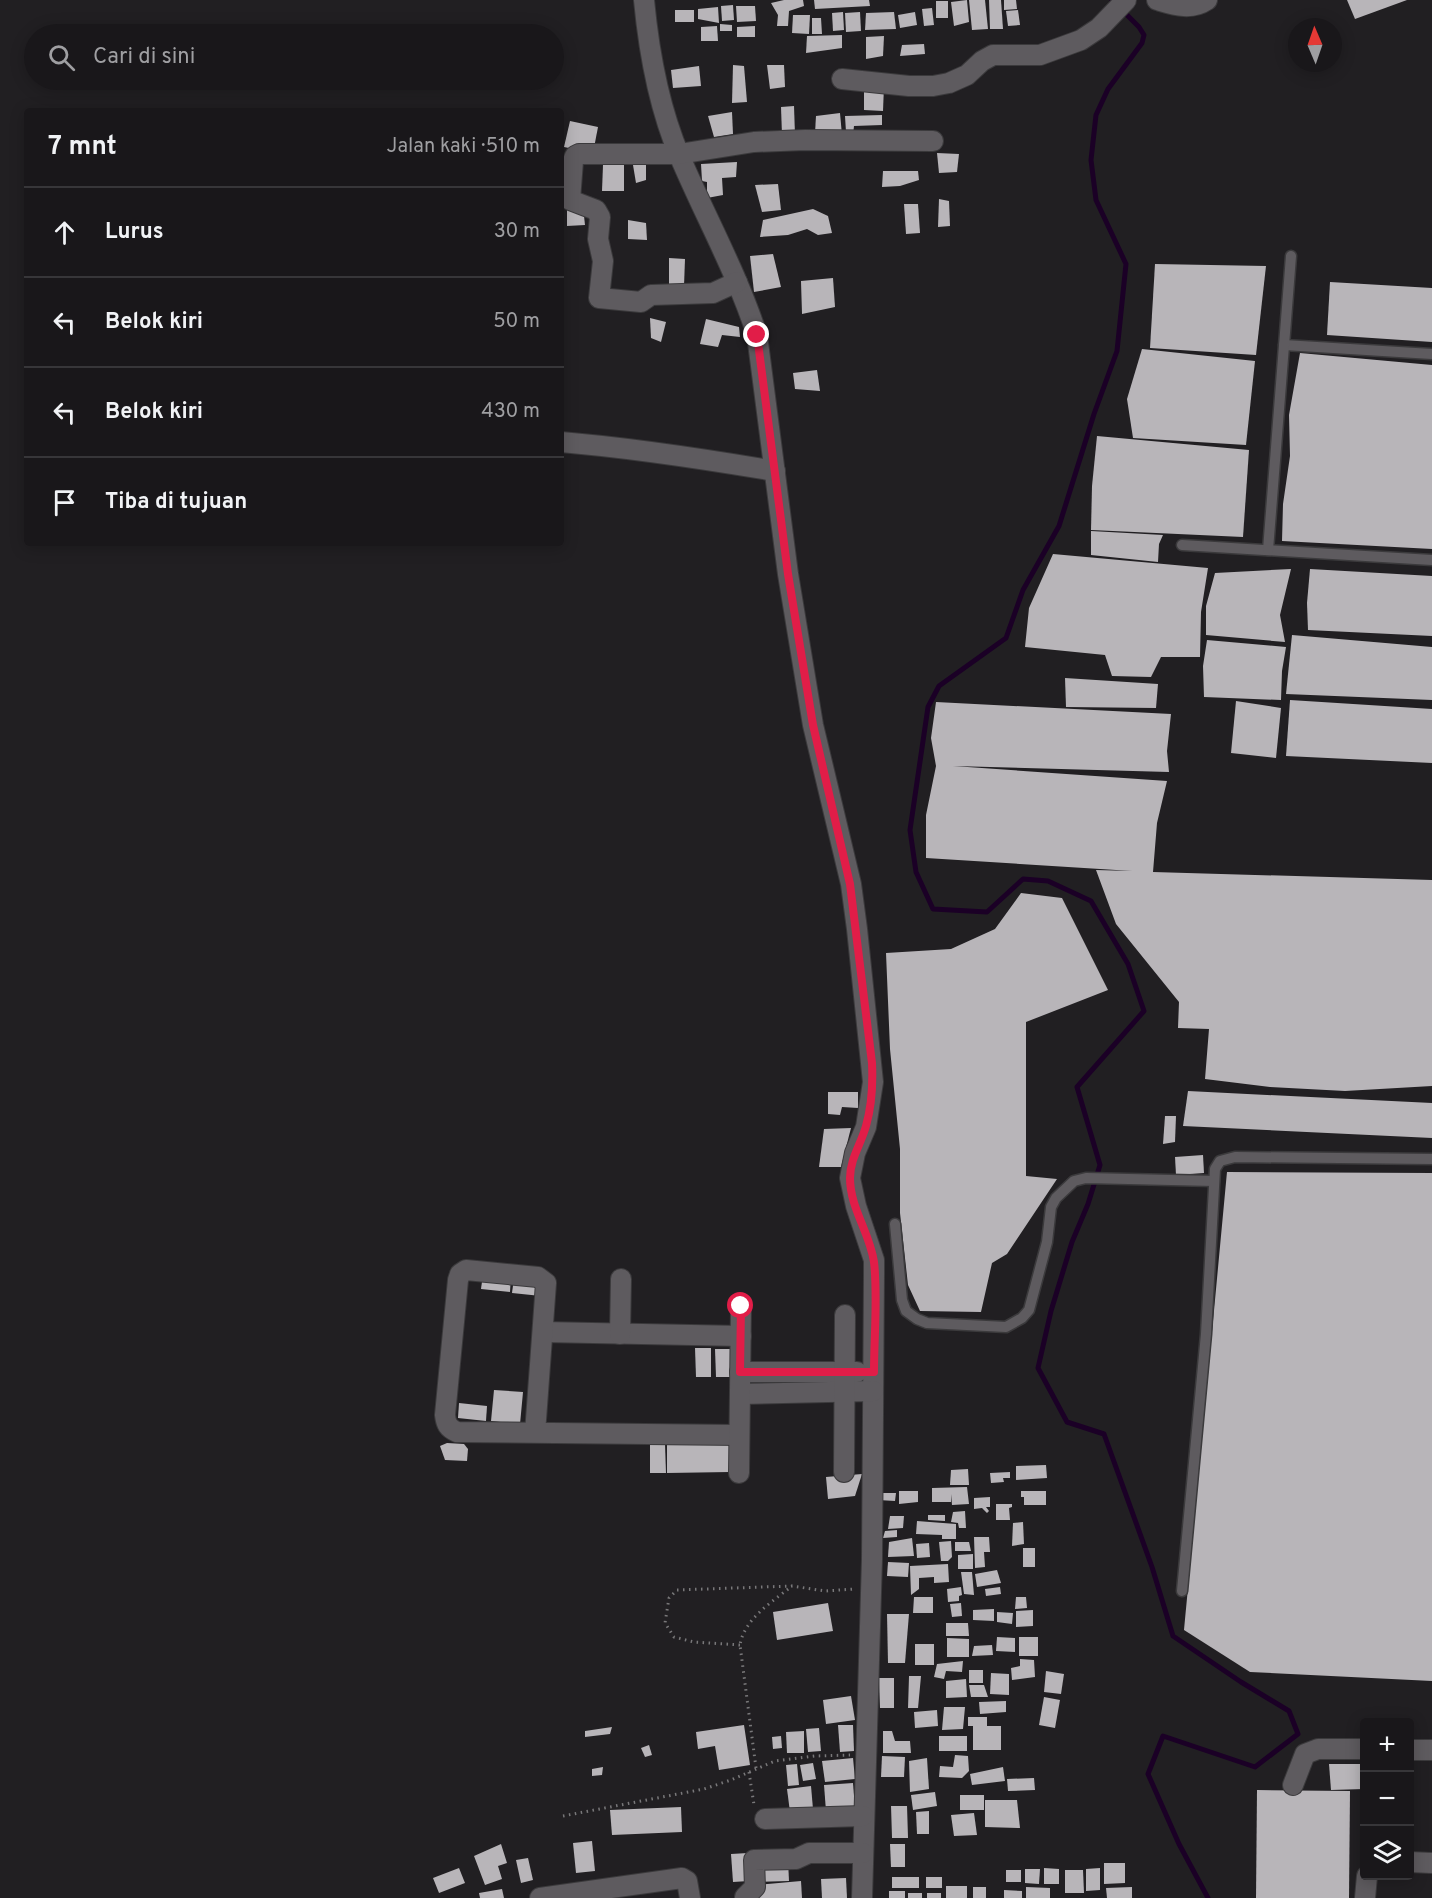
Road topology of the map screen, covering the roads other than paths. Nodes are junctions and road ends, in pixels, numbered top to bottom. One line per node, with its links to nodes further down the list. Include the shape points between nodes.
1 (644, 0): 7 (street, via 650,51)
2 (1157, 0): 3 (street, via 1179,7)
3 (1207, 0)
4 (1120, 6): 5 (street, via 1081,40 1040,55 993,55 949,83 909,86)
5 (842, 79)
6 (933, 141): 7 (street, via 754,142)
7 (678, 154): 8 (street, via 579,154); 10 (street)
8 (566, 173): 10 (street, via 570,200 596,210 600,217 598,239 603,261 599,298 640,302 651,295 713,293)
9 (1291, 256): 11 (lane)
10 (737, 282): 14 (street, via 757,335)
11 (1284, 345): 12 (lane); 16 (lane)
12 (1432, 354)
13 (564, 442): 14 (street)
14 (775, 471): 29 (street, via 813,725 850,884 872,1063 870,1108 850,1178 874,1260)
15 (1182, 545): 16 (lane)
16 (1268, 550): 17 (lane)
17 (1432, 560)
18 (1432, 1159): 19 (lane, via 1235,1156 1220,1161)
19 (1214, 1180): 20 (lane, via 1074,1180 1051,1207 1047,1242 1029,1310 1006,1327 927,1323 906,1311 899,1280); 35 (lane, via 1206,1334)
20 (895, 1224)
21 (621, 1279): 25 (street)
22 (741, 1306): 26 (street)
23 (845, 1315): 28 (street)
24 (543, 1332): 25 (street); 31 (street); 31 (street, via 543,1279 473,1269 460,1274 446,1423 457,1432)
25 (620, 1334): 26 (street)
26 (741, 1336): 27 (street)
27 (740, 1372): 28 (street); 30 (street)
28 (844, 1382): 29 (street); 30 (street); 33 (street)
29 (874, 1382): 40 (street)
30 (740, 1394): 32 (street)
31 (535, 1433): 32 (street)
32 (739, 1435): 34 (street)
33 (844, 1472)
34 (739, 1473)
35 (1182, 1591)
36 (1360, 1749): 39 (street, via 1318,1749 1305,1754)
37 (1414, 1750): 38 (street)
38 (1432, 1750)
39 (1293, 1785)
40 (863, 1816): 41 (street); 42 (street)
41 (765, 1819)
42 (863, 1853): 49 (street, via 809,1853 796,1859 754,1860 755,1887); 50 (street)
43 (1414, 1862): 44 (street)
44 (1432, 1863)
45 (1367, 1880): 51 (street)
46 (540, 1898): 47 (street, via 682,1878 687,1881)
47 (690, 1898)
48 (739, 1898): 49 (street)
49 (746, 1898)
50 (862, 1898)
51 (1365, 1898)

